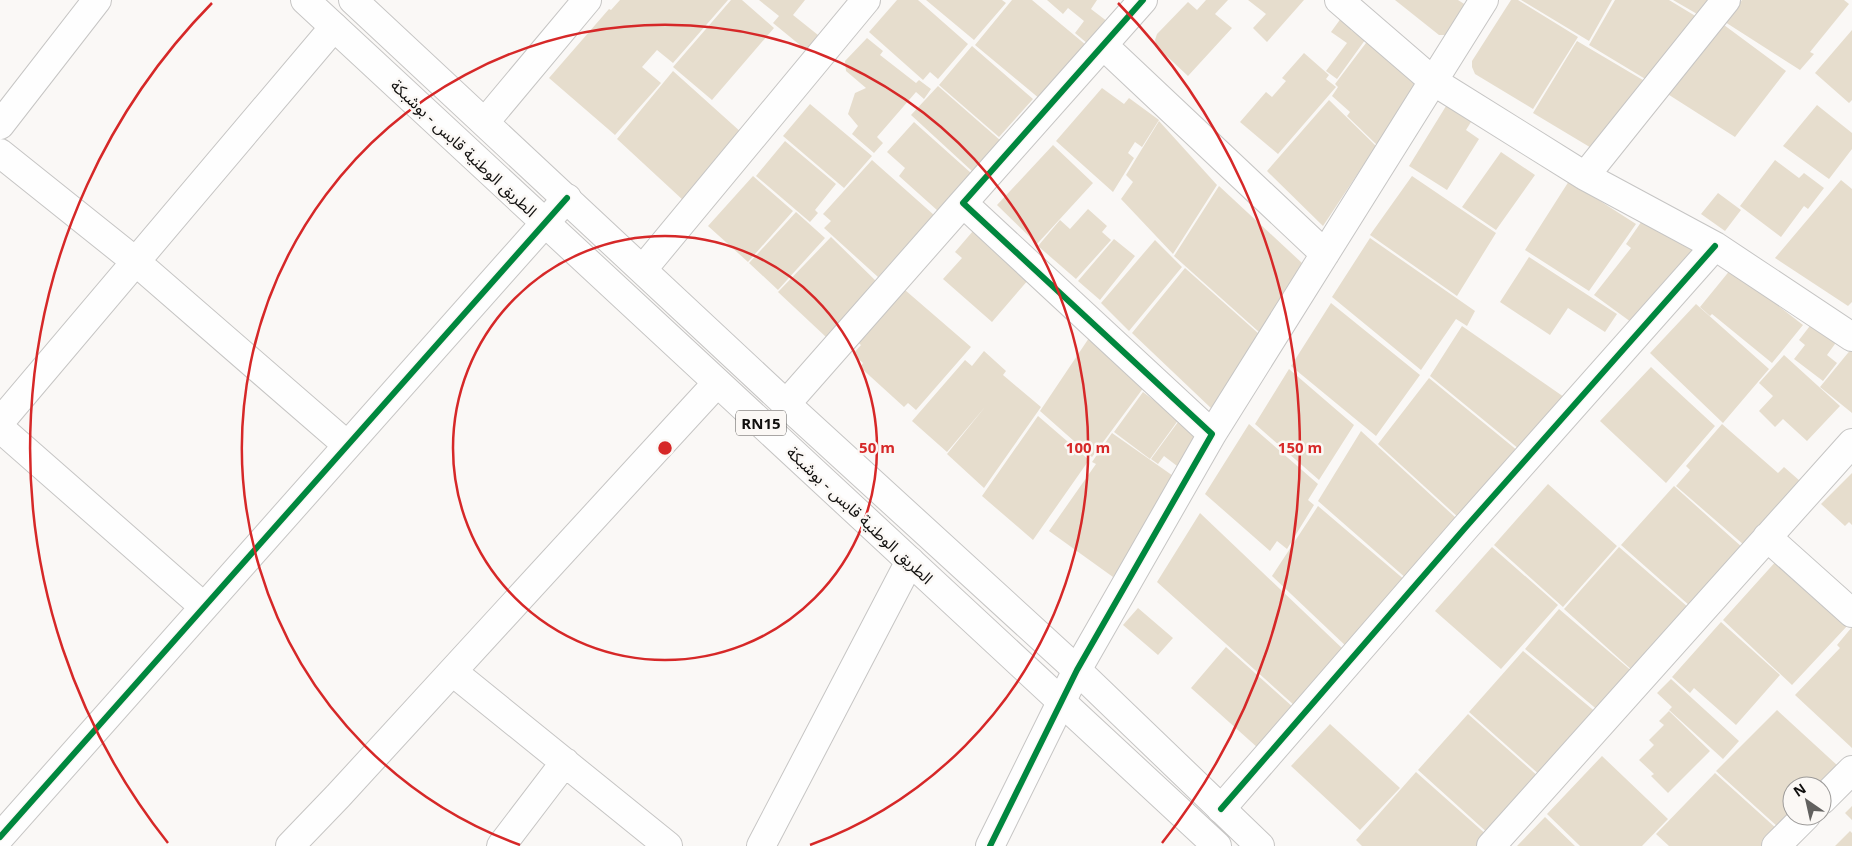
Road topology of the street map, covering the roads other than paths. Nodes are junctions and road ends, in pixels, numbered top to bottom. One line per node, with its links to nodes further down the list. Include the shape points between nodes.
1 (97, 0): 14 (street)
2 (305, 0): 10 (street, الطريق الوطنية قابس - بوشبكة / RN15)
3 (353, 0): 13 (street, الطريق الوطنية قابس - بوشبكة / RN15)
4 (587, 0): 13 (street)
5 (866, 0): 23 (street)
6 (1143, 0): 11 (street)
7 (1339, 0): 12 (street)
8 (1484, 0): 12 (street)
9 (1726, 0): 16 (street)
10 (334, 27): 19 (street, الطريق الوطنية قابس - بوشبكة / RN15); 22 (street)
11 (1103, 45): 18 (street); 21 (street)
12 (1433, 81): 16 (street); 21 (street)
13 (485, 122): 17 (street, الطريق الوطنية قابس - بوشبكة / RN15)
14 (0, 125)
15 (0, 153): 22 (street)
16 (1585, 176): 20 (street)
17 (567, 198): 19 (street); 23 (street, الطريق الوطنية قابس - بوشبكة / RN15)
18 (963, 203): 26 (street); 29 (street)
19 (545, 222): 25 (street, الطريق الوطنية قابس - بوشبكة / RN15); 31 (street)
20 (1715, 246): 24 (street); 42 (street)
21 (1325, 254): 29 (street)
22 (135, 261): 27 (street); 31 (street)
23 (643, 269): 26 (street, الطريق الوطنية قابس - بوشبكة / RN15)
24 (1852, 336)
25 (718, 383): 33 (street, الطريق الوطنية قابس - بوشبكة / RN15); 37 (street)
26 (786, 404): 36 (street, الطريق الوطنية قابس - بوشبكة / RN15)
27 (0, 422)
28 (0, 428): 34 (street)
29 (1212, 434): 36 (street)
30 (1852, 443): 32 (street)
31 (347, 445): 34 (street)
32 (1767, 537): 35 (street); 52 (street)
33 (910, 561): 38 (street, الطريق الوطنية قابس - بوشبكة / RN15); 48 (street)
34 (204, 608): 44 (street)
35 (1852, 612)
36 (1077, 670): 38 (street); 42 (street, الطريق الوطنية قابس - بوشبكة / RN15)
37 (453, 672): 39 (street); 45 (street)
38 (1060, 702): 49 (street); 50 (street, الطريق الوطنية قابس - بوشبكة / RN15)
39 (565, 762): 46 (street); 47 (street)
40 (1852, 770): 41 (street)
41 (1832, 790)
42 (1221, 809): 51 (street, الطريق الوطنية قابس - بوشبكة / RN15)
43 (1796, 826): 53 (street)
44 (0, 837)
45 (290, 846)
46 (501, 846)
47 (668, 846)
48 (761, 846)
49 (990, 846)
50 (1217, 846)
51 (1260, 846)
52 (1491, 846)
53 (1776, 846)

